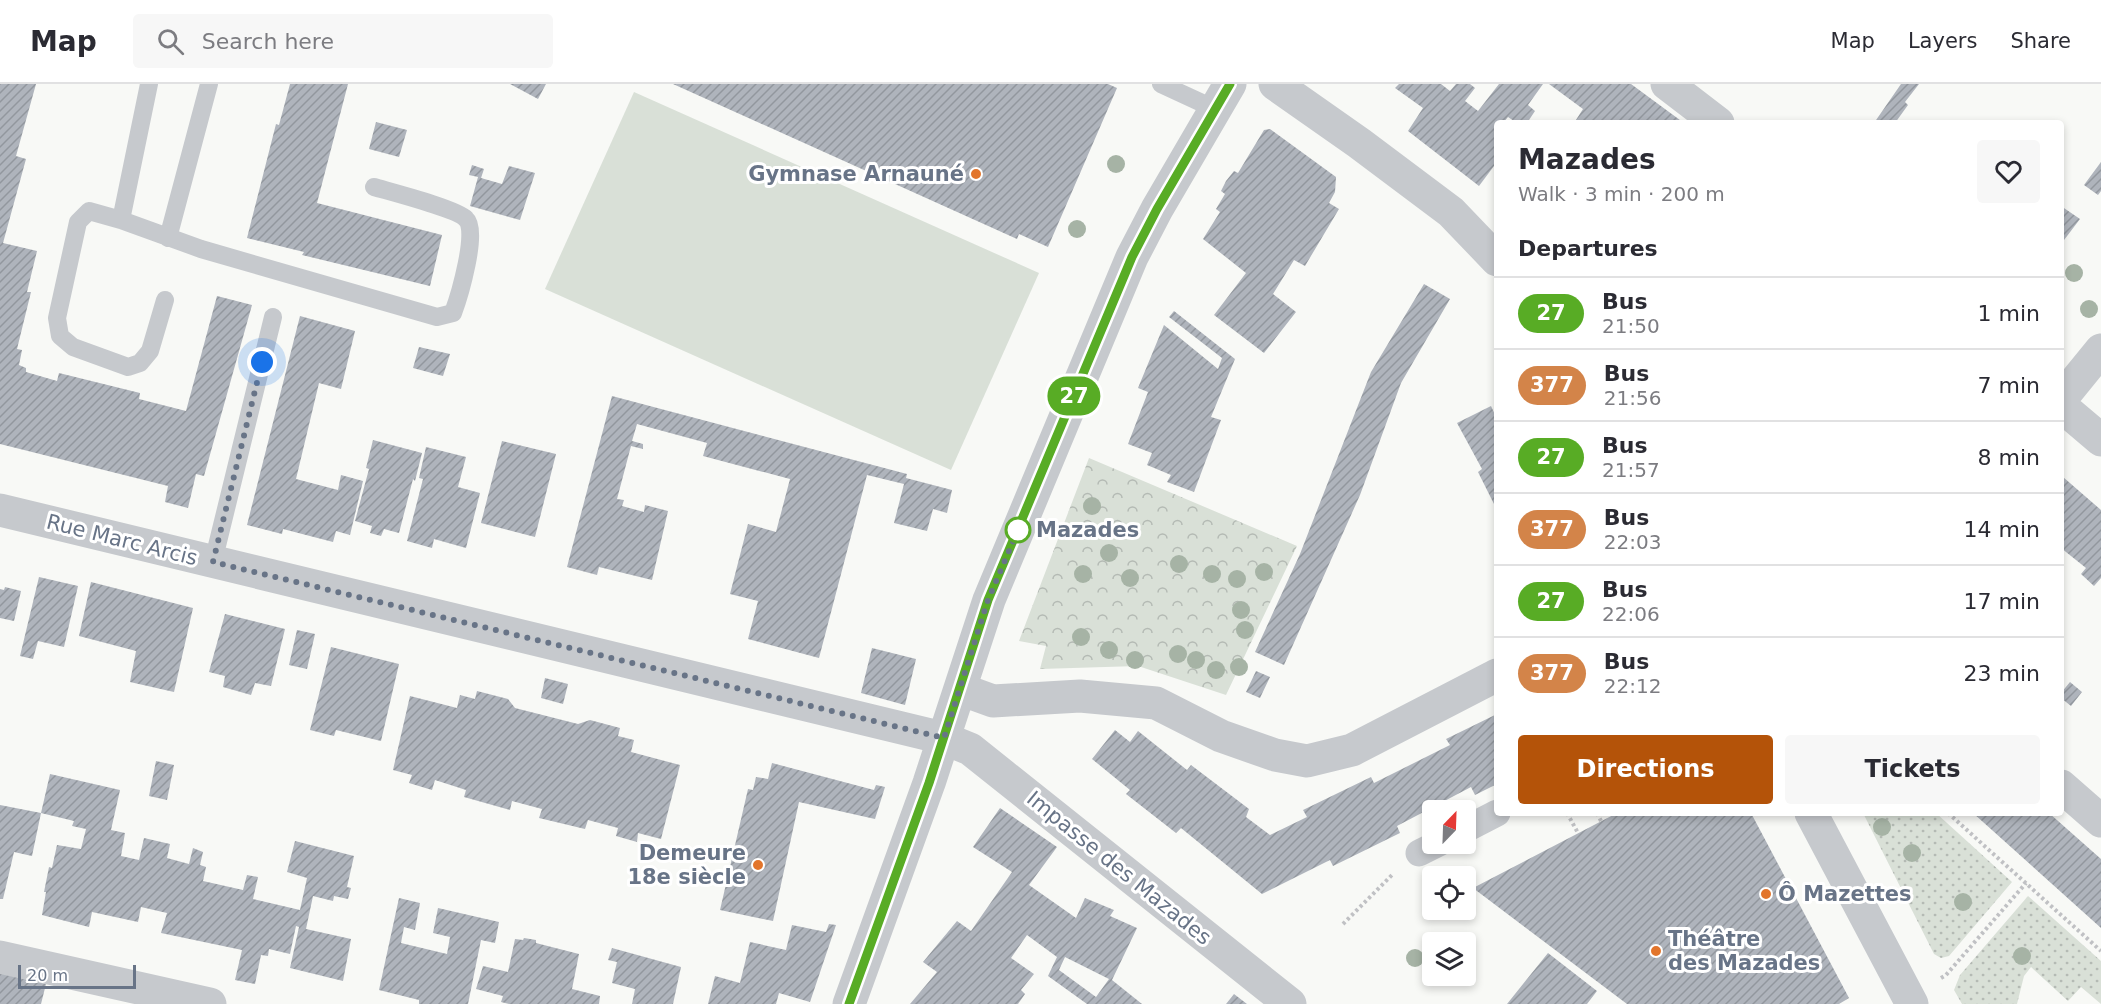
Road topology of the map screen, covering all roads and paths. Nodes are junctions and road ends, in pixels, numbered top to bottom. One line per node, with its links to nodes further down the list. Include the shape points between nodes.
1 (148, 84): 9 (lane)
2 (209, 84): 10 (lane)
3 (1161, 84): 6 (lane)
4 (1275, 84): 11 (street, via 1451,212)
5 (1666, 84): 7 (street)
6 (1223, 96): 21 (street, via 1132,257 988,600)
7 (1714, 120)
8 (374, 187): 10 (lane, via 466,218 472,228 453,313 437,317)
9 (121, 220): 10 (lane); 12 (lane, via 89,211 78,222 57,318 60,336 73,347 128,367 140,363 150,351)
10 (168, 238)
11 (1494, 257)
12 (165, 300)
13 (273, 317): 19 (lane)
14 (2101, 350): 15 (street)
15 (2064, 395)
16 (2064, 409): 17 (street)
17 (2101, 440)
18 (0, 510): 19 (street, Rue Marc Arcis)
19 (213, 562): 22 (street, Rue Marc Arcis)
20 (1494, 677): 21 (street, via 1352,750 1307,760 1275,755 1221,736 1156,703 1080,696 993,701)
21 (960, 689): 22 (street)
22 (944, 738): 40 (street); 41 (street, Impasse des Mazades, via 970,749)
23 (2064, 789): 30 (street)
24 (1494, 815): 31 (street)
25 (1569, 816): 32 (path)
26 (1598, 816): 29 (path)
27 (1813, 816): 42 (street)
28 (1951, 816): 34 (path)
29 (1601, 821)
30 (2101, 821)
31 (1476, 824)
32 (1578, 833)
33 (1397, 870): 35 (path)
34 (2026, 883): 36 (path); 38 (path, via 1946,975)
35 (1343, 924)
36 (2101, 951)
37 (0, 957): 39 (street)
38 (1935, 981)
39 (210, 1004)
40 (849, 1004)
41 (1290, 1004)
42 (1912, 1004)

